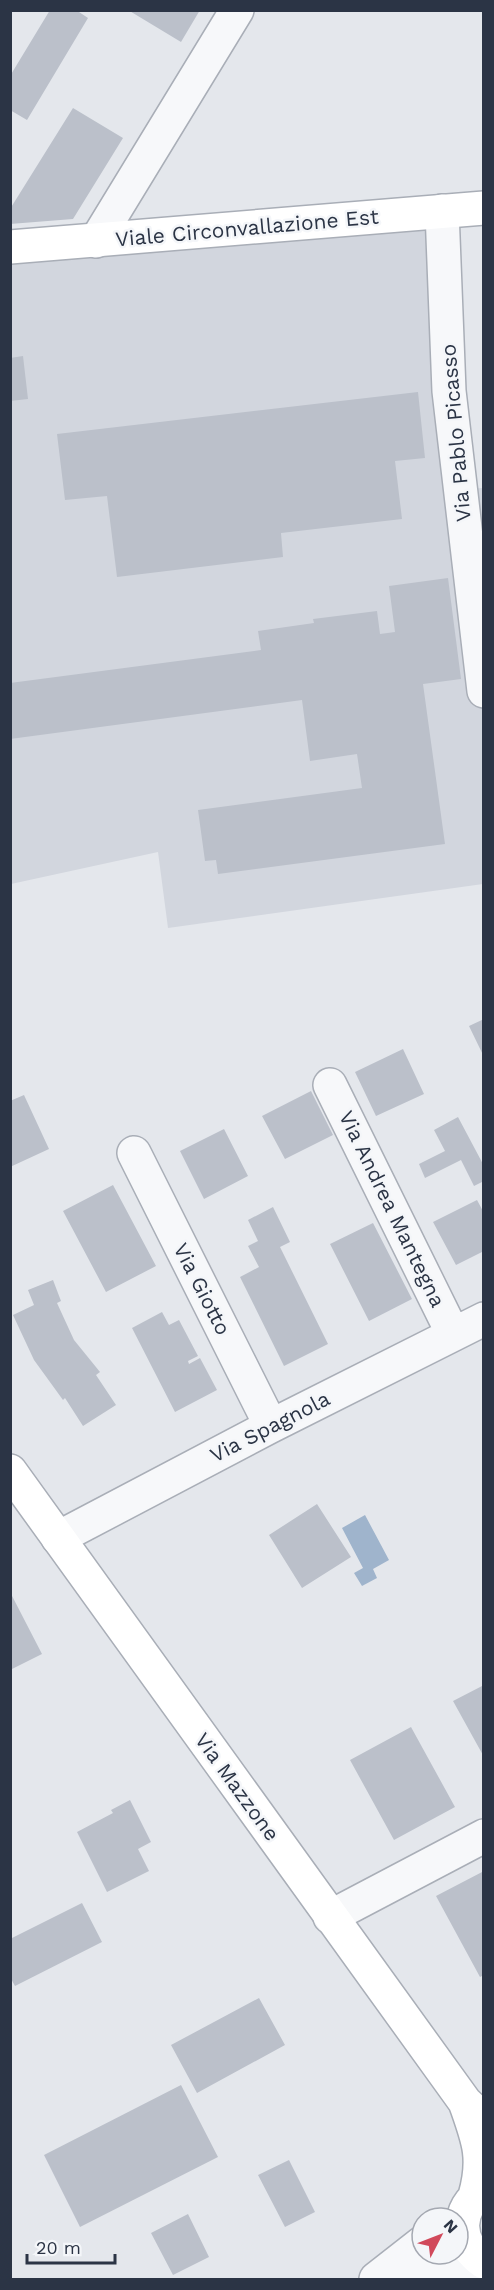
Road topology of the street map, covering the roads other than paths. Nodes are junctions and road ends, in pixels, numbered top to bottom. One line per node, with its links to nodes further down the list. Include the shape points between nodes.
1 (237, 10): 4 (street)
2 (483, 208): 3 (main road, Viale Circonvallazione Est)
3 (442, 211): 4 (main road, Viale Circonvallazione Est); 6 (street, Via Pablo Picasso, via 449,392)
4 (96, 241): 5 (main road, Viale Circonvallazione Est)
5 (10, 247)
6 (483, 691)
7 (330, 1085): 10 (street, Via Andrea Mantegna)
8 (134, 1152): 11 (street, Via Giotto)
9 (483, 1319): 10 (street, Via Spagnola)
10 (453, 1334): 11 (street, Via Spagnola)
11 (271, 1426): 13 (street, Via Spagnola)
12 (10, 1471): 13 (main road, Via Mazzone)
13 (58, 1538): 15 (main road, Via Mazzone)
14 (483, 1836): 15 (street)
15 (330, 1917): 16 (main road, Via Mazzone)
16 (474, 2111): 17 (main road, Via Mazzone, via 482,2163)
17 (469, 2203): 19 (main road, Via Mazzone, via 462,2220 464,2238)
18 (410, 2252): 20 (street)
19 (483, 2262): 21 (street)
20 (375, 2280)
21 (384, 2280)

